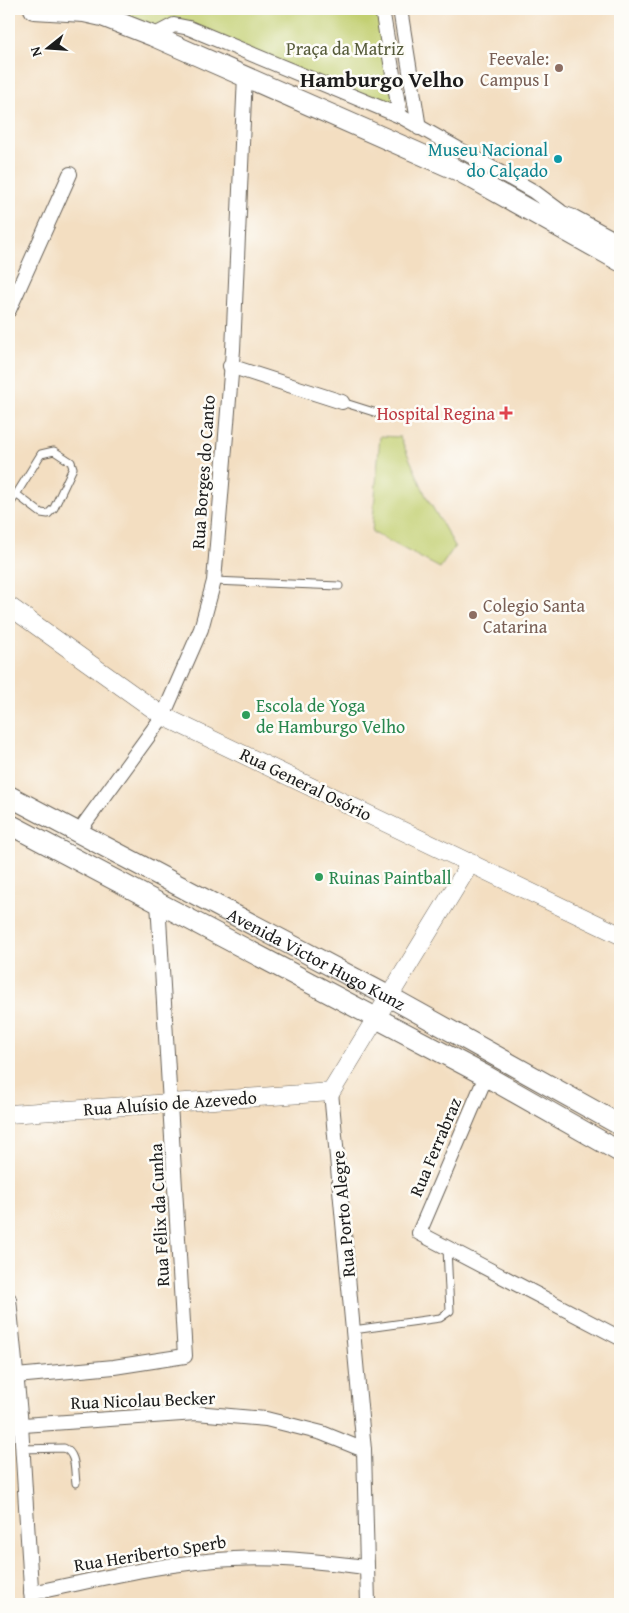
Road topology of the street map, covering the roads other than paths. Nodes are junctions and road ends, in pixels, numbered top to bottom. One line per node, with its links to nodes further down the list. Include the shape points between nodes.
1 (34, 9): 4 (main road, via 102,16)
2 (382, 9): 6 (street)
3 (400, 9): 7 (street)
4 (153, 36): 5 (main road); 6 (street, via 174,26 189,28)
5 (245, 75): 9 (main road, via 398,142); 14 (street, Rua Borges do Canto)
6 (400, 116): 7 (street)
7 (419, 128): 10 (street, via 533,191)
8 (70, 174): 13 (street)
9 (513, 199): 10 (main road); 12 (main road)
10 (573, 220): 11 (main road)
11 (620, 246)
12 (620, 262)
13 (9, 310)
14 (230, 366): 15 (street); 19 (street, Rua Borges do Canto)
15 (342, 402): 16 (lane)
16 (380, 414)
17 (16, 494): 17 (lane, via 48,514 73,468 71,462 54,451 42,454); 18 (lane)
18 (9, 506)
19 (214, 581): 20 (lane); 22 (street, Rua Borges do Canto, via 200,629)
20 (339, 586)
21 (9, 606): 22 (street, Rua General Osório)
22 (163, 716): 25 (street, Rua Borges do Canto); 26 (street, Rua General Osório)
23 (9, 796): 25 (main road, Avenida Victor Hugo Kunz)
24 (9, 824): 27 (main road, Avenida Victor Hugo Kunz)
25 (77, 834): 29 (main road, Avenida Victor Hugo Kunz)
26 (471, 862): 28 (street, Rua General Osório); 29 (street)
27 (158, 902): 30 (main road, Avenida Victor Hugo Kunz); 33 (street, Rua Félix da Cunha)
28 (620, 935)
29 (390, 997): 30 (street); 35 (main road, Avenida Victor Hugo Kunz)
30 (376, 1019): 31 (main road, Avenida Victor Hugo Kunz); 32 (street)
31 (486, 1076): 36 (main road, Avenida Victor Hugo Kunz); 37 (street, Rua Ferrabraz, via 419,1233)
32 (331, 1092): 33 (street, Rua Aluísio de Azevedo); 39 (street, Rua Porto Alegre)
33 (171, 1102): 34 (street, Rua Aluísio de Azevedo); 41 (street, Rua Félix da Cunha, via 185,1356 114,1367)
34 (9, 1114)
35 (620, 1125)
36 (620, 1152)
37 (446, 1247): 39 (lane, via 450,1311 440,1318); 40 (street)
38 (9, 1299): 41 (street)
39 (353, 1330): 44 (street, Rua Porto Alegre)
40 (620, 1338)
41 (16, 1376): 42 (street)
42 (15, 1426): 43 (street); 44 (street, Rua Nicolau Becker, via 196,1413 266,1419 322,1433)
43 (22, 1449): 45 (lane, via 69,1450 73,1455); 47 (street)
44 (364, 1450): 46 (street, Rua Porto Alegre)
45 (76, 1483)
46 (366, 1567): 47 (street, Rua Heriberto Sperb, via 292,1559 233,1559 169,1566); 48 (street, Rua Porto Alegre)
47 (31, 1598)
48 (368, 1604)

